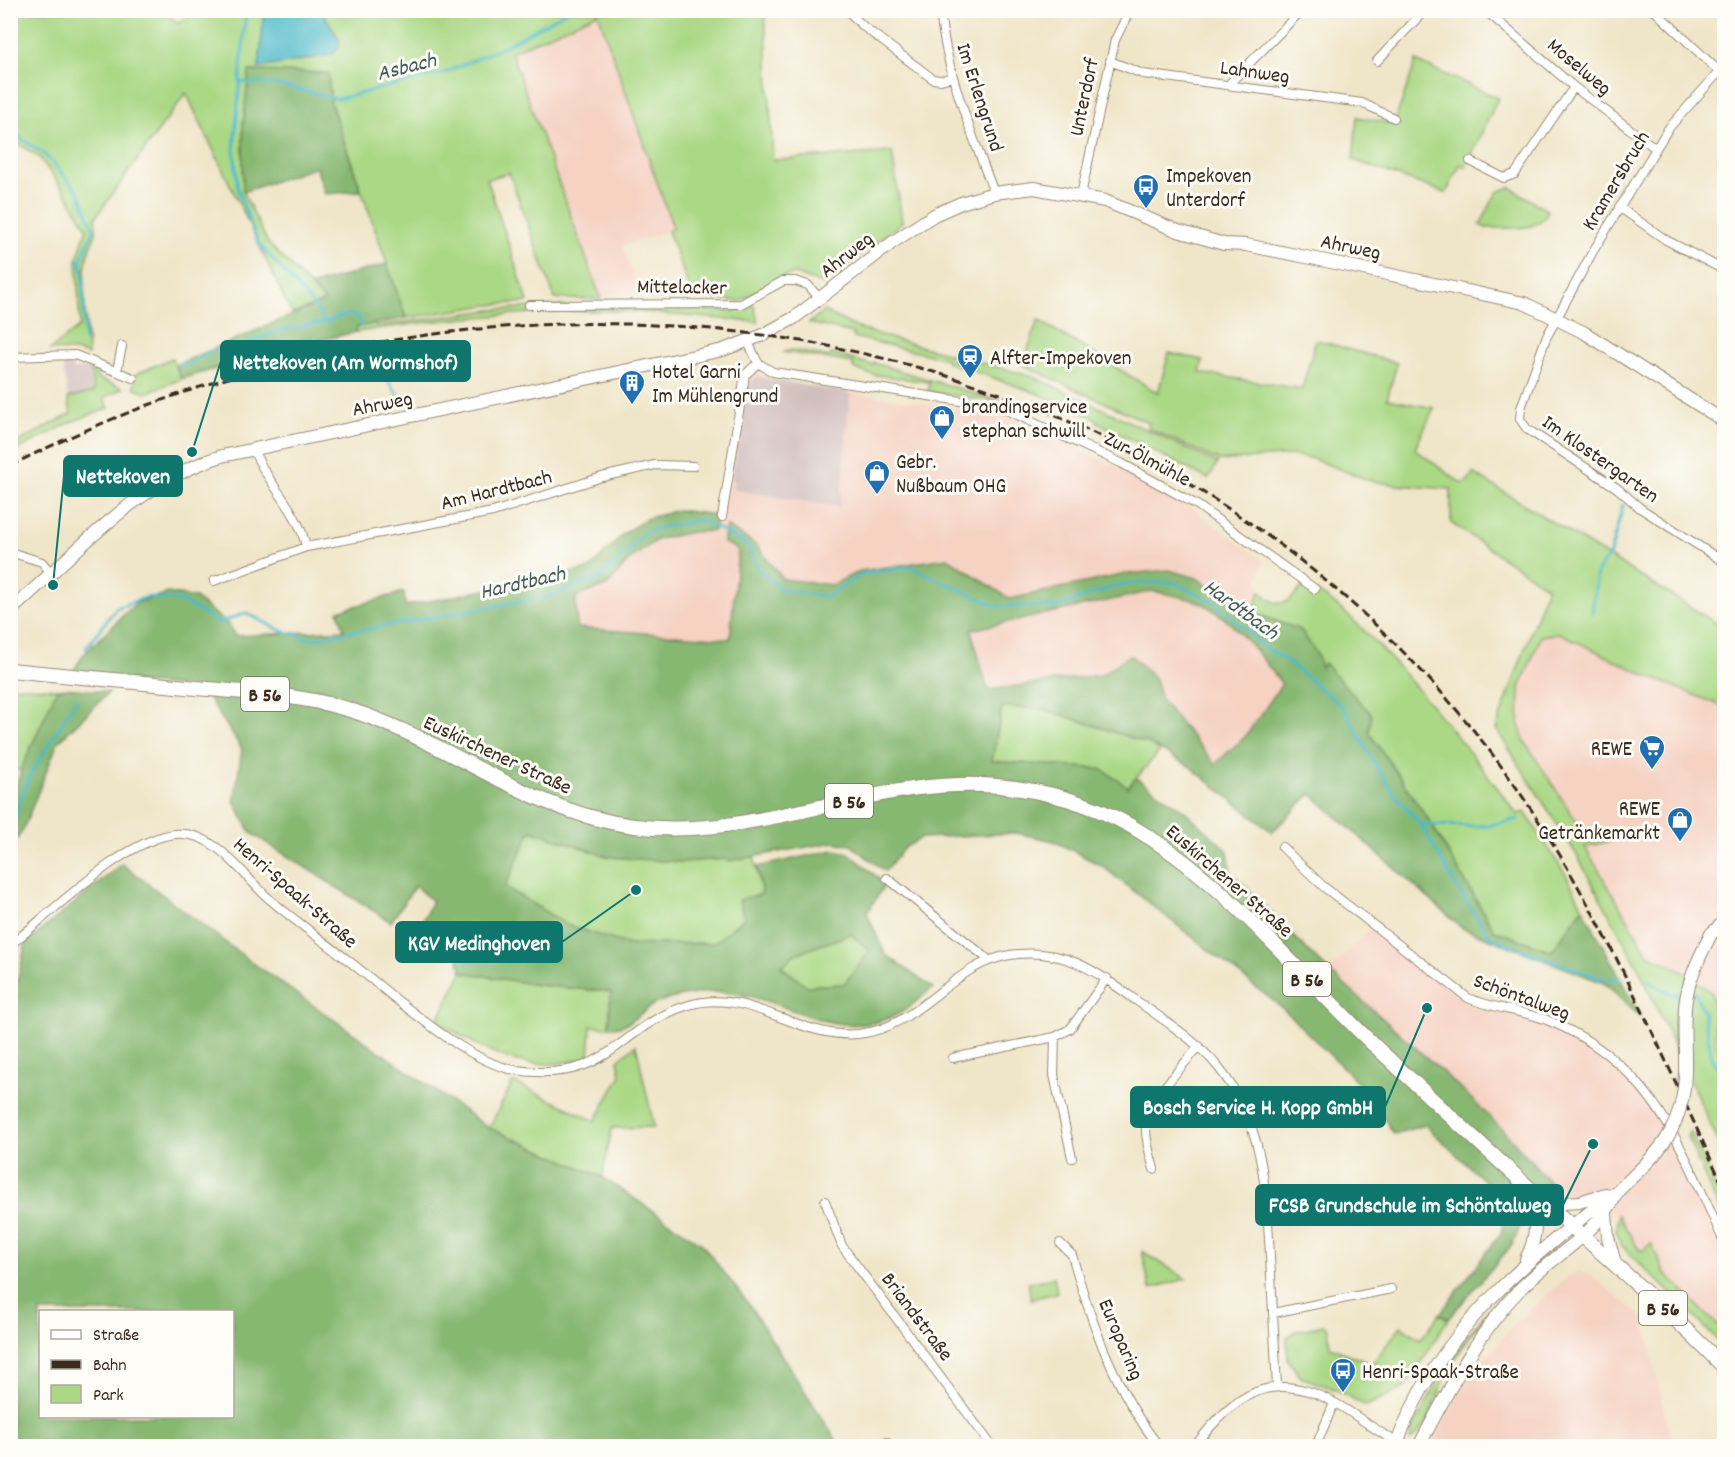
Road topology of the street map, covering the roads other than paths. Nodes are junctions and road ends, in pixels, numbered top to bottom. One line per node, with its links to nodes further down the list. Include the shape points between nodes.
1 (847, 10): 11 (street, via 933,79)
2 (940, 10): 11 (street, Im Erlengrund)
3 (1130, 10): 8 (street, Unterdorf, via 1115,40)
4 (1302, 10): 12 (street)
5 (1425, 10): 9 (street)
6 (1485, 10): 13 (street, Moselweg)
7 (1654, 10): 10 (street)
8 (1110, 61): 12 (street, Lahnweg, via 1143,74); 18 (street, Unterdorf)
9 (1377, 61)
10 (1722, 74): 15 (street, Kramersbruch, via 1668,129)
11 (952, 77): 17 (street, Im Erlengrund)
12 (1228, 85): 14 (street, Lahnweg, via 1362,103)
13 (1574, 87): 15 (street, Moselweg); 16 (street, via 1515,174 1504,178)
14 (1394, 118)
15 (1655, 148): 19 (street, Kramersbruch)
16 (1470, 161)
17 (994, 193): 18 (street, Ahrweg, via 1034,188); 21 (street, Ahrweg, via 934,215)
18 (1081, 195): 23 (street, Ahrweg, via 1224,244 1246,245 1524,303)
19 (1619, 207): 20 (street, via 1666,240); 23 (street, Kramersbruch)
20 (1725, 270)
21 (820, 299): 22 (street, Mittelacker, via 808,285 783,281 741,304); 24 (street, Ahrweg, via 784,324)
22 (530, 305)
23 (1557, 318): 30 (street, Ahrweg); 36 (street, Im Klostergarten, via 1521,408 1523,424 1640,508)
24 (748, 342): 27 (street); 31 (street, Ahrweg)
25 (122, 346): 28 (street)
26 (10, 357): 28 (street, via 75,354)
27 (758, 363): 33 (street, via 745,375); 39 (street, Zur Ölmühle, via 791,376 1000,407 1122,463 1197,505)
28 (117, 371): 29 (street)
29 (133, 378)
30 (1725, 421)
31 (254, 449): 34 (street, via 262,470 303,531); 37 (street, Ahrweg, via 208,460 174,476 114,519)
32 (693, 466): 34 (street, Am Hardtbach, via 655,465 602,477 493,512)
33 (722, 517)
34 (306, 547): 38 (street, Am Hardtbach)
35 (10, 552): 37 (street, via 42,562)
36 (1725, 562)
37 (52, 574): 40 (street, Ahrweg)
38 (213, 581)
39 (1315, 589)
40 (10, 611)
41 (10, 670): 55 (main road, Euskirchener Straße / B 56, via 330,704 405,733 537,800 587,817 634,826 679,830 728,825 946,785 1012,787 1086,805 1147,836 1203,878 1347,1020)
42 (1282, 847): 62 (street, Schöntalweg, via 1324,886 1468,998 1548,1021 1595,1045 1643,1086 1676,1134)
43 (887, 878): 46 (street)
44 (1725, 922): 56 (street, bridge, via 1711,934 1688,988 1685,1094 1671,1131 1654,1155)
45 (10, 945): 51 (street, Henri-Spaak-Straße, via 125,853 176,834 203,838 267,897 436,1028 480,1057 508,1069)
46 (989, 960): 47 (street, Henri-Spaak-Straße, via 1048,953 1080,963); 51 (street, Henri-Spaak-Straße, via 964,974 912,1015 885,1029 839,1034 818,1031 743,1004 693,1004 665,1014 594,1063)
47 (1107, 978): 48 (street, via 1070,1029); 49 (street, Henri-Spaak-Straße)
48 (1055, 1037): 50 (street); 53 (street, via 1054,1075)
49 (1199, 1046): 54 (street, via 1151,1106 1146,1136); 67 (street, Henri-Spaak-Straße, via 1234,1089 1251,1121 1261,1152)
50 (953, 1058)
51 (564, 1073): 52 (street)
52 (561, 1084)
53 (1072, 1158)
54 (1154, 1169)
55 (1530, 1189): 58 (main road, Euskirchener Straße / B 56); 64 (street, via 1537,1227)
56 (1619, 1190): 58 (street, via 1579,1202); 59 (street); 60 (street)
57 (825, 1202): 72 (street, Briandstraße, via 842,1246)
58 (1547, 1204): 60 (main road, Euskirchener Straße / B 56)
59 (1606, 1214): 61 (street); 65 (street)
60 (1572, 1224): 61 (main road, Euskirchener Straße / B 56); 64 (street)
61 (1584, 1235): 65 (main road, Euskirchener Straße / B 56); 76 (street, via 1520,1289 1474,1346)
62 (1725, 1242)
63 (1060, 1243): 73 (street, Europaring, via 1072,1255 1108,1361 1128,1401)
64 (1524, 1263): 71 (street, via 1459,1334 1432,1374)
65 (1615, 1263): 68 (main road, Euskirchener Straße / B 56)
66 (1391, 1289): 67 (street)
67 (1273, 1313): 69 (street, Henri-Spaak-Straße)
68 (1725, 1367)
69 (1277, 1387): 70 (street, via 1303,1390); 74 (street, via 1239,1399 1221,1414)
70 (1334, 1402): 71 (street); 75 (street)
71 (1400, 1445)
72 (992, 1446)
73 (1159, 1446)
74 (1196, 1446)
75 (1316, 1446)
76 (1419, 1446)

